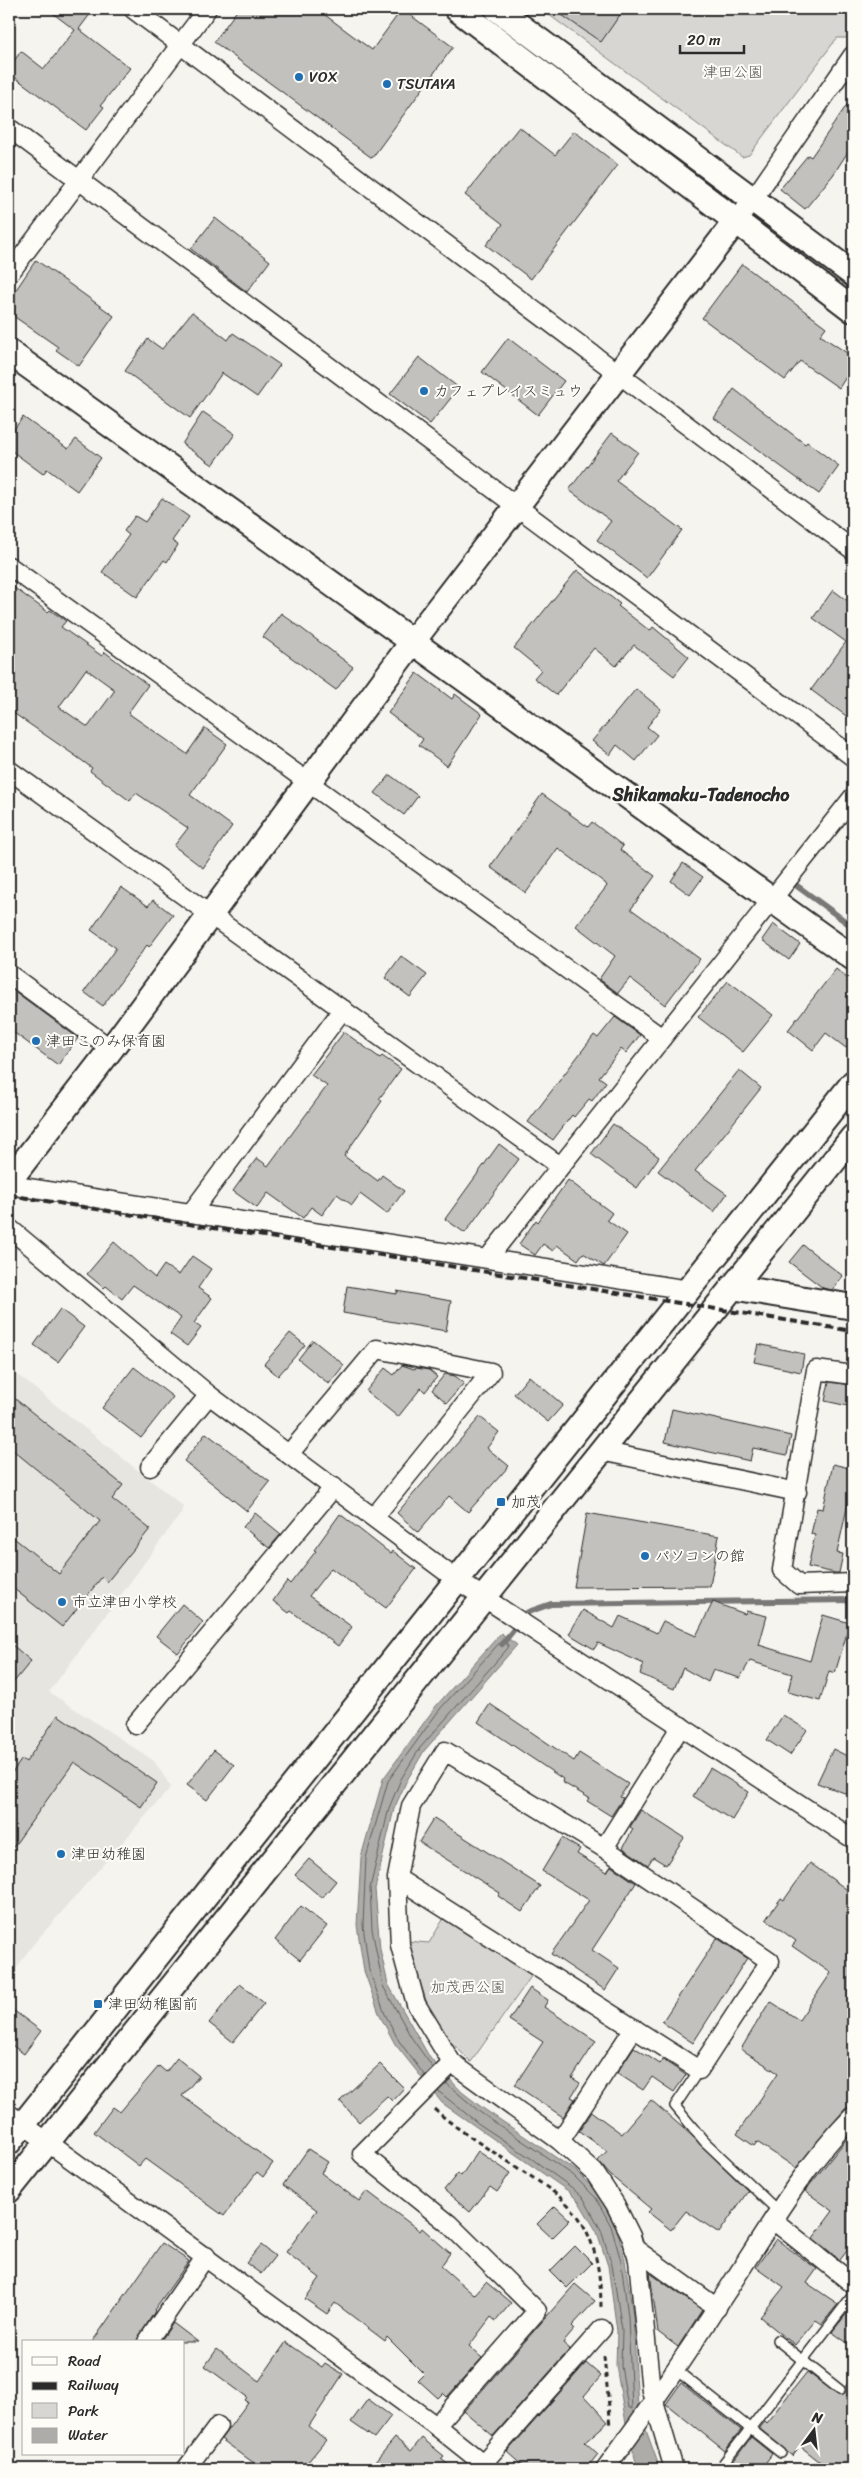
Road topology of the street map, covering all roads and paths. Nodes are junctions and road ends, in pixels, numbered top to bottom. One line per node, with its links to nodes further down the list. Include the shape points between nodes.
1 (133, 9): 5 (street)
2 (207, 9): 5 (street)
3 (457, 9): 10 (street)
4 (497, 9): 9 (street)
5 (180, 45): 8 (street); 15 (street)
6 (852, 60): 9 (street)
7 (9, 128): 8 (street)
8 (78, 180): 11 (street); 16 (street)
9 (754, 198): 10 (street); 12 (street)
10 (736, 221): 13 (street); 15 (street)
11 (9, 274)
12 (853, 274)
13 (853, 310)
14 (9, 352): 19 (street)
15 (619, 373): 16 (street); 17 (street)
16 (516, 507): 19 (street); 20 (street)
17 (853, 550)
18 (9, 566): 22 (street)
19 (413, 640): 22 (street); 24 (street)
20 (853, 757)
21 (9, 770): 25 (street)
22 (310, 783): 25 (street); 29 (street)
23 (853, 797): 24 (street)
24 (772, 900): 26 (street); 29 (street)
25 (211, 914): 28 (street); 30 (street)
26 (853, 958)
27 (9, 974): 30 (street)
28 (343, 1009): 33 (street); 35 (street)
29 (662, 1038): 33 (street)
30 (112, 1049): 34 (street)
31 (853, 1083): 39 (street)
32 (853, 1137): 38 (street)
33 (560, 1166): 37 (street)
34 (9, 1183): 35 (street)
35 (192, 1213): 37 (street)
36 (9, 1228): 42 (street)
37 (488, 1258): 39 (street)
38 (732, 1287): 40 (street); 43 (street)
39 (689, 1290): 49 (street)
40 (853, 1307)
41 (853, 1376): 47 (street, via 816,1370)
42 (209, 1395): 44 (street); 45 (street)
43 (601, 1452): 47 (street); 51 (street)
44 (289, 1454): 46 (street); 48 (street, via 377,1349 491,1372)
45 (150, 1467)
46 (334, 1487): 48 (street); 52 (street)
47 (797, 1492): 50 (street, via 782,1570 799,1586)
48 (375, 1516): 49 (street)
49 (457, 1580): 51 (street); 62 (street)
50 (853, 1583)
51 (483, 1598): 53 (street); 64 (street)
52 (135, 1726)
53 (681, 1726): 54 (street); 55 (street)
54 (853, 1839)
55 (604, 1848): 56 (street, via 446,1751 412,1806); 59 (street, via 770,1961)
56 (397, 1878): 57 (street); 58 (street, via 400,1945 416,2004)
57 (634, 2028): 59 (street); 63 (street)
58 (452, 2064): 60 (street); 63 (street)
59 (699, 2070): 66 (lane, via 675,2106)
60 (418, 2096): 72 (path, via 447,2120 564,2199 578,2216 594,2249 601,2283); 80 (street, via 362,2154 449,2224 537,2311)
61 (853, 2116): 66 (street, via 828,2142)
62 (13, 2127): 64 (street)
63 (560, 2141): 67 (street, via 594,2172 615,2204)
64 (47, 2142): 65 (street); 68 (street)
65 (9, 2190)
66 (776, 2216): 69 (street); 71 (street)
67 (634, 2248): 71 (street); 78 (street)
68 (206, 2256): 73 (street); 80 (street)
69 (853, 2284)
70 (853, 2295): 75 (lane)
71 (716, 2308): 76 (street)
72 (602, 2329): 82 (path, via 610,2418); 84 (street)
73 (148, 2340)
74 (776, 2340): 75 (lane)
75 (803, 2360): 77 (lane); 81 (lane)
76 (676, 2370): 78 (street); 81 (lane)
77 (840, 2390)
78 (654, 2402): 82 (street); 87 (street)
79 (218, 2426): 85 (street)
80 (436, 2426): 84 (street)
81 (751, 2428): 83 (lane); 88 (lane)
82 (618, 2451): 86 (street)
83 (781, 2453)
84 (486, 2466)
85 (192, 2467)
86 (605, 2469)
87 (674, 2469)
88 (719, 2469)

